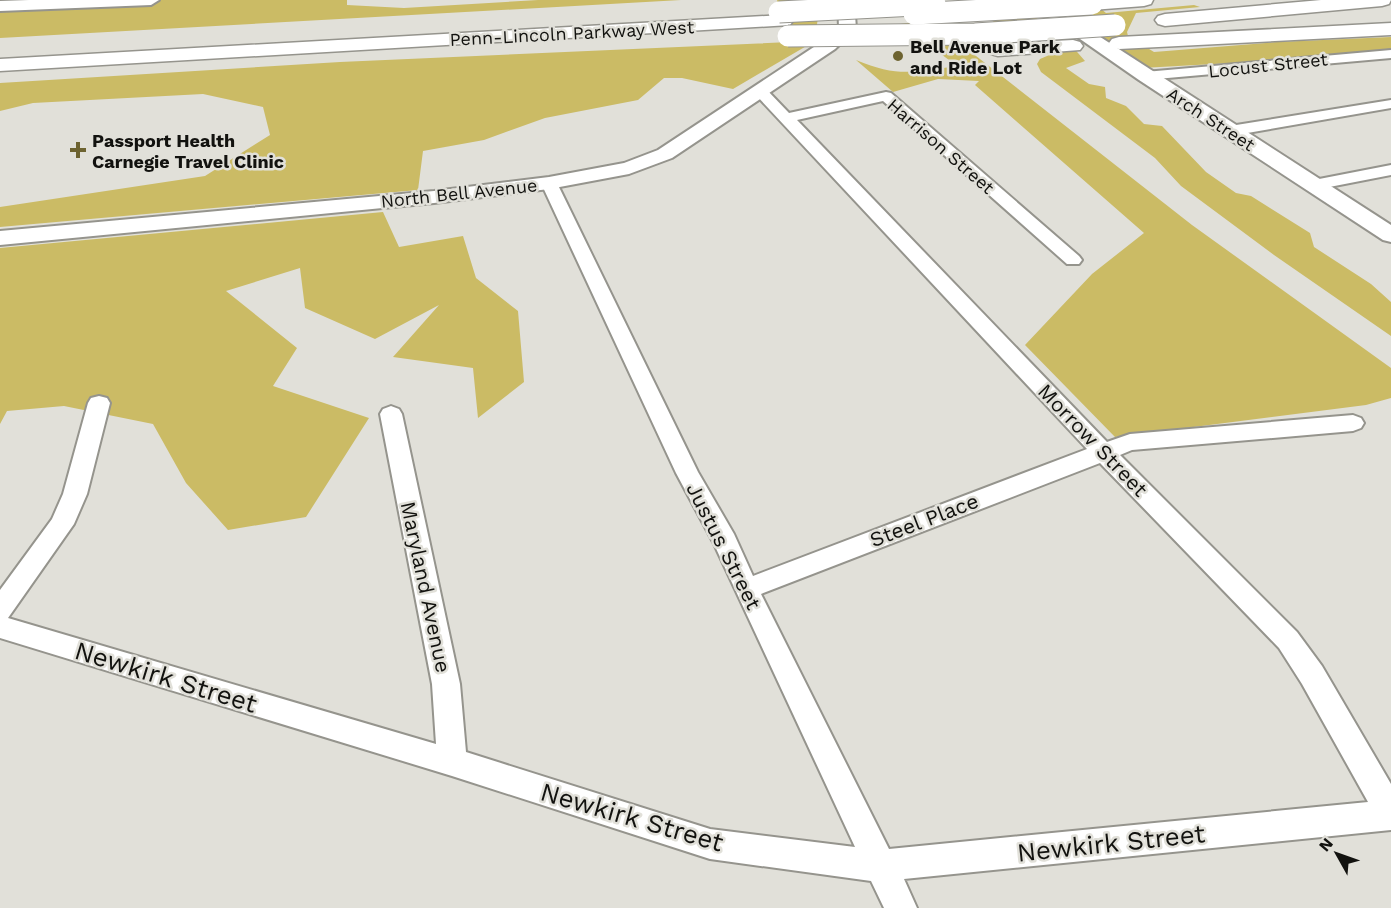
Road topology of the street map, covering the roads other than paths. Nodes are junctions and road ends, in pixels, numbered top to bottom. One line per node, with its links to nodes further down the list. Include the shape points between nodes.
1 (151, 0): 7 (street)
2 (846, 0): 18 (street, North Bell Avenue, via 848,28)
3 (1006, 0): 8 (highway, Penn-Lincoln Parkway West, bridge)
4 (1032, 0): 17 (street, Arch Street)
5 (1144, 0): 8 (highway, Penn-Lincoln Parkway West, bridge)
6 (1382, 0): 11 (highway, via 1144,22)
7 (0, 6)
8 (777, 12): 11 (highway, bridge, via 985,34); 12 (highway, Penn-Lincoln Parkway West); 16 (highway, via 404,42)
9 (507, 18): 12 (highway)
10 (1391, 29): 11 (highway)
11 (1117, 34): 13 (highway, via 1073,46)
12 (215, 43): 15 (highway, Penn-Lincoln Parkway West)
13 (998, 50)
14 (1391, 54): 17 (street, Locust Street)
15 (0, 55)
16 (0, 65)
17 (1145, 76): 21 (street, Arch Street)
18 (761, 92): 20 (street, Morrow Street); 23 (street, North Bell Avenue, via 665,154 628,168)
19 (1391, 104): 21 (street)
20 (787, 118): 27 (street, Harrison Street, via 886,96); 31 (street, Morrow Street)
21 (1230, 131): 24 (street, Arch Street)
22 (1391, 170): 24 (street)
23 (549, 183): 26 (street, North Bell Avenue, via 434,198); 32 (street, Justus Street)
24 (1314, 185): 25 (street, Arch Street)
25 (1391, 235)
26 (0, 238)
27 (1073, 260)
28 (99, 403): 33 (street, via 75,494 62,524)
29 (391, 414): 35 (street, Maryland Avenue, via 446,684)
30 (1353, 423): 31 (street, Steel Place, via 1130,442)
31 (1102, 451): 32 (street, Steel Place); 36 (street, Morrow Street, via 1288,640)
32 (746, 589): 37 (street, Justus Street)
33 (0, 610)
34 (0, 627): 35 (street, Newkirk Street)
35 (452, 762): 37 (street, Newkirk Street, via 710,844)
36 (1391, 814): 37 (street, Newkirk Street)
37 (879, 866): 38 (street, Justus Street)
38 (901, 908)

